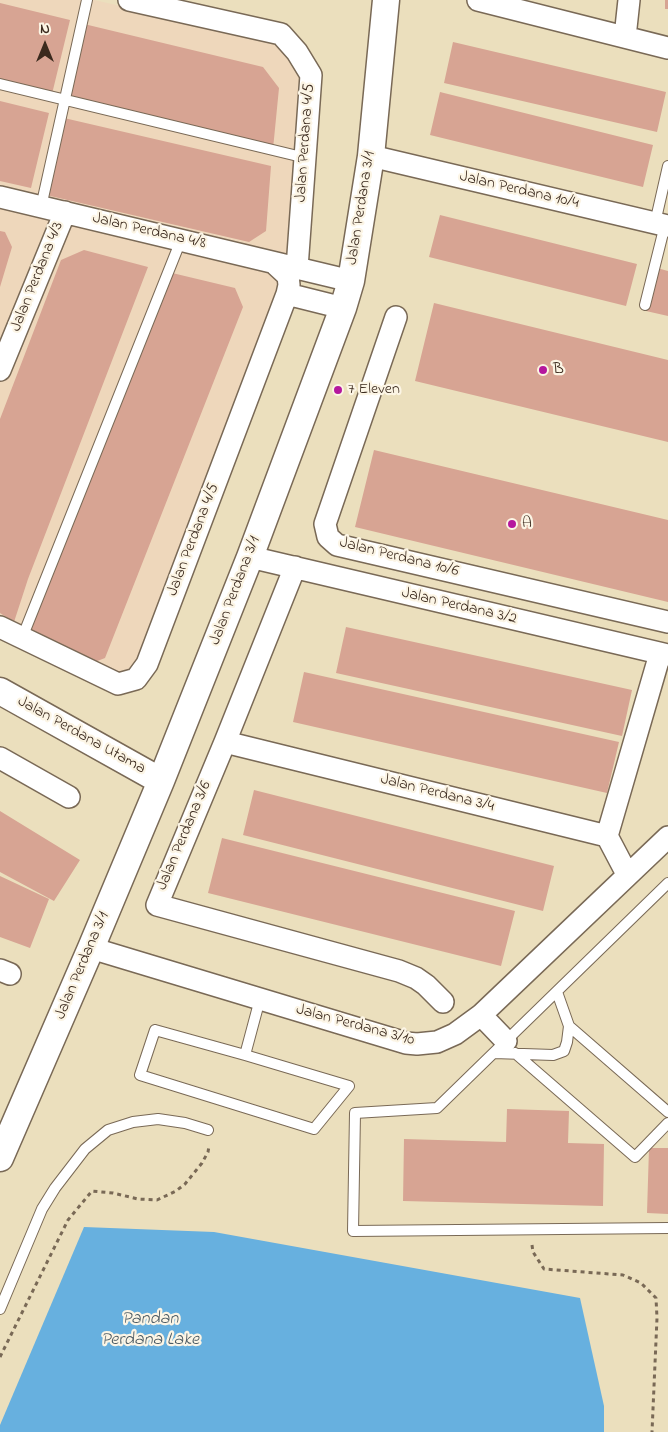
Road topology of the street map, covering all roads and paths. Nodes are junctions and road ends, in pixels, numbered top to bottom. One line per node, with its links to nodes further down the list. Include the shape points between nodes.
1 (87, 0): 9 (lane)
2 (129, 0): 11 (street, Jalan Perdana 4/5, via 281,34 311,75)
3 (386, 0): 10 (street, Jalan Perdana 3/1)
4 (478, 0): 6 (street)
5 (629, 0): 6 (street)
6 (625, 37): 7 (street)
7 (668, 48)
8 (0, 84): 9 (lane)
9 (65, 100): 11 (lane); 14 (lane)
10 (371, 156): 16 (street, Jalan Perdana 10/4); 20 (street, Jalan Perdana 3/1)
11 (306, 158): 19 (street, Jalan Perdana 4/5)
12 (668, 166): 16 (lane)
13 (0, 197): 14 (street, Jalan Perdana 4/8)
14 (41, 206): 15 (street, Jalan Perdana 4/8)
15 (65, 212): 17 (street, Jalan Perdana 4/8); 25 (street, Jalan Perdana 4/3)
16 (663, 224): 22 (lane)
17 (181, 240): 18 (street, Jalan Perdana 4/8); 30 (lane)
18 (274, 263): 19 (street, Jalan Perdana 4/8); 21 (street, via 288,276)
19 (297, 268): 20 (street, Jalan Perdana 4/8)
20 (351, 281): 23 (street, Jalan Perdana 3/1)
21 (287, 294): 23 (street); 30 (street, Jalan Perdana 4/5, via 147,664 136,679 118,684)
22 (645, 305)
23 (343, 308): 26 (street, Jalan Perdana 3/1)
24 (396, 317): 28 (street, Jalan Perdana 10/6, via 325,524 328,537 337,545)
25 (0, 370)
26 (250, 557): 27 (street, Jalan Perdana 3/2); 35 (street, Jalan Perdana 3/1)
27 (295, 567): 31 (street, Jalan Perdana 3/2); 33 (street, Jalan Perdana 3/6)
28 (668, 622)
29 (0, 627): 30 (street, Jalan Perdana 4/5)
30 (22, 638)
31 (664, 655): 37 (street)
32 (0, 691): 35 (street, Jalan Perdana Utama)
33 (225, 742): 37 (street, Jalan Perdana 3/4); 44 (street, Jalan Perdana 3/6, via 157,905 398,971 416,978)
34 (0, 758): 36 (street)
35 (161, 781): 41 (street, Jalan Perdana 3/1)
36 (69, 797)
37 (607, 836): 39 (street)
38 (668, 837): 39 (street, Jalan Perdana 3/10)
39 (628, 874): 45 (street, Jalan Perdana 3/10)
40 (668, 883): 42 (lane)
41 (91, 948): 43 (street, Jalan Perdana 3/10); 52 (street, Jalan Perdana 3/1)
42 (557, 992): 46 (lane); 47 (lane)
43 (260, 999): 45 (street, Jalan Perdana 3/10, via 417,1044 437,1042 455,1034); 48 (lane)
44 (443, 1002)
45 (481, 1015): 47 (street)
46 (569, 1026): 47 (lane, via 564,1050 553,1055); 49 (lane)
47 (505, 1049): 50 (lane, via 635,1157); 54 (lane, via 437,1108 355,1113 353,1232)
48 (245, 1055): 48 (lane, via 254,1058 349,1086 314,1129 140,1075 155,1030)
49 (668, 1112)
50 (668, 1123)
51 (208, 1130): 55 (lane, via 158,1119 133,1122 108,1130 85,1149 42,1209); 56 (path, via 208,1152 186,1184 176,1191 157,1200 92,1191 68,1220)
52 (0, 1158)
53 (668, 1228): 54 (lane)
54 (528, 1230): 57 (path, via 533,1252 544,1269 623,1275 641,1283 656,1298)
55 (0, 1309)
56 (0, 1357)
57 (652, 1432)

